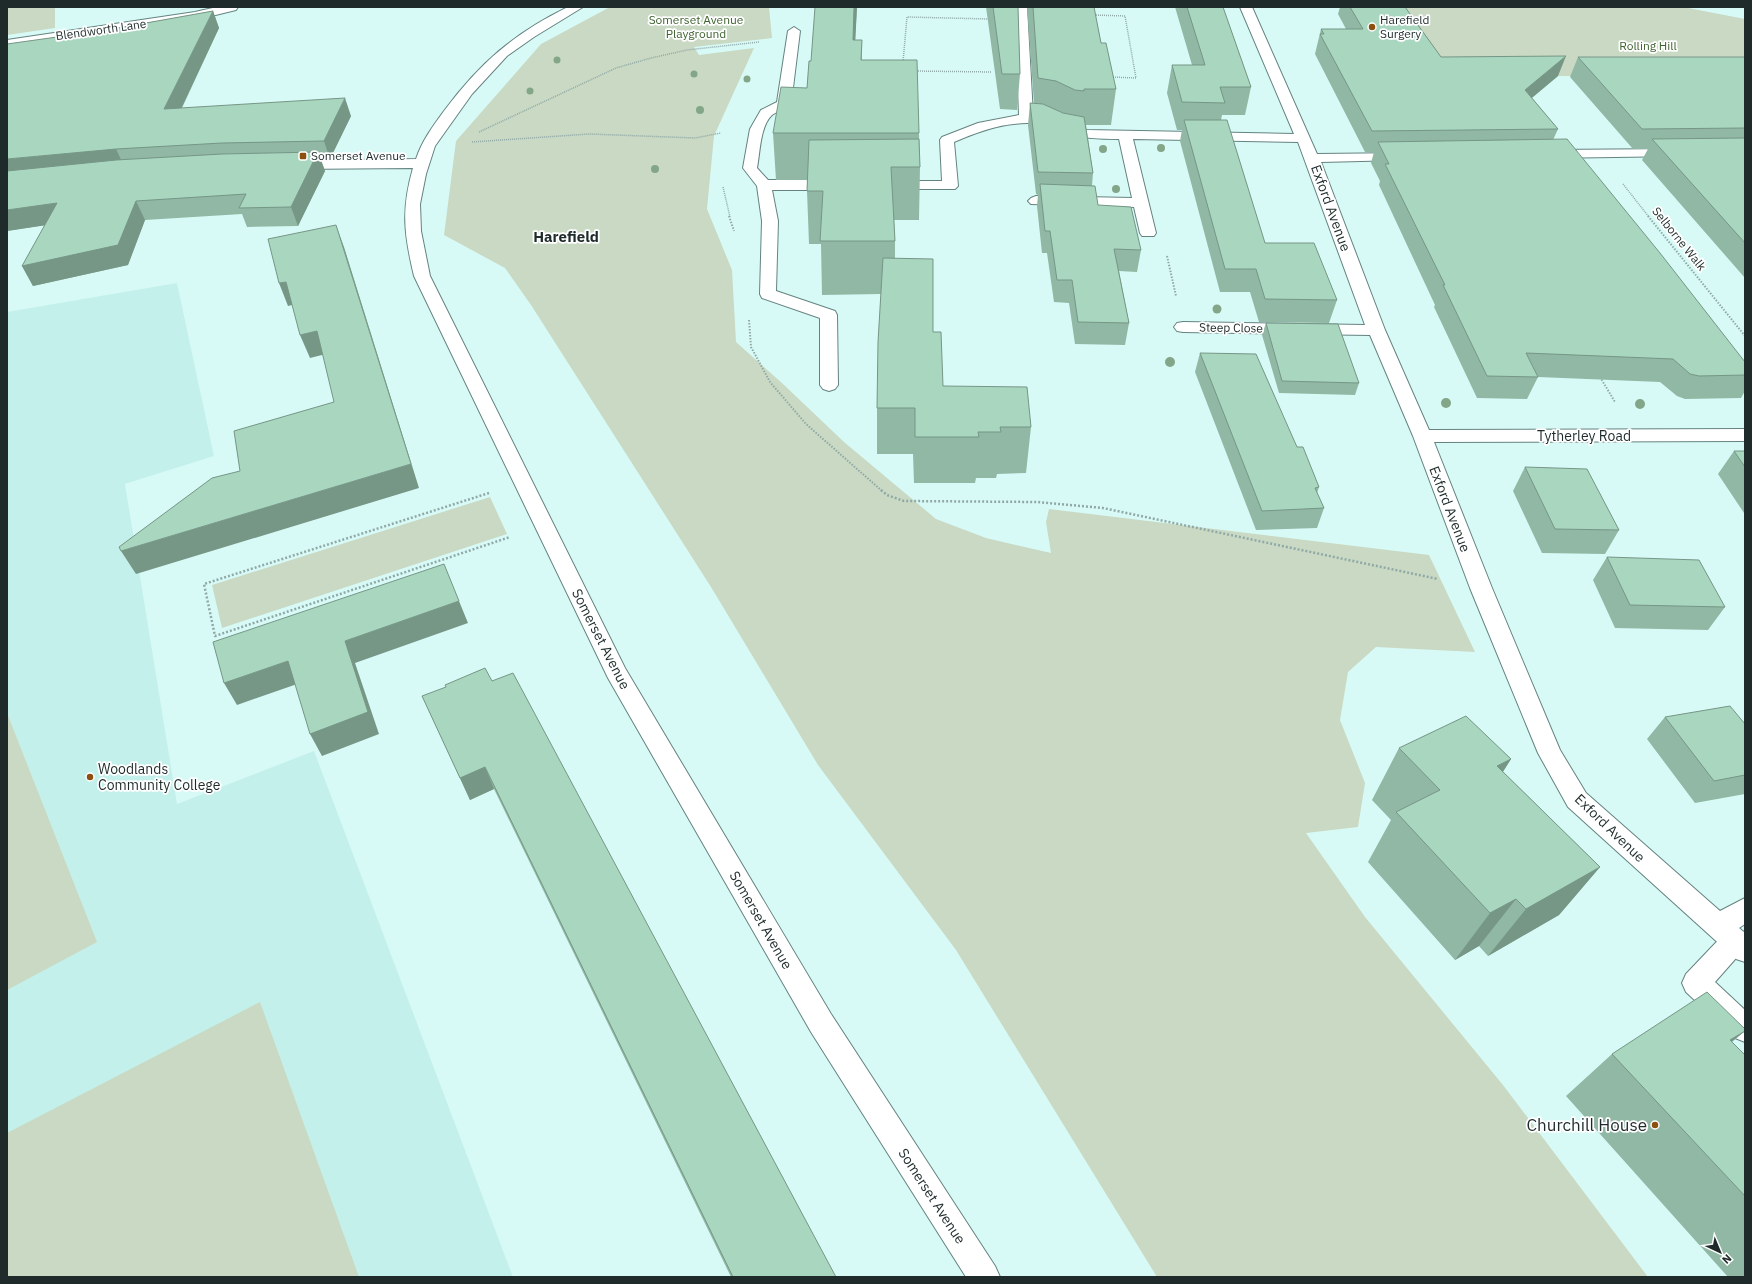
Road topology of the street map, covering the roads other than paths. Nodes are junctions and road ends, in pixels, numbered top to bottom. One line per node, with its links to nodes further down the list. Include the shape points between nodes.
1 (232, 7): 4 (street, Blendworth Lane)
2 (577, 7): 11 (street, Somerset Avenue, via 513,45 482,74 459,102)
3 (1246, 7): 10 (street, Exford Avenue)
4 (194, 11): 7 (street, Blendworth Lane)
5 (1021, 13): 8 (street)
6 (794, 31): 17 (street, via 784,104 766,112 757,129 750,168)
7 (7, 44)
8 (1026, 119): 9 (street, via 1048,122 1063,130 1087,134); 19 (street, via 999,120 972,128 947,140 950,186)
9 (1125, 135): 10 (street); 21 (street)
10 (1304, 138): 15 (street, Exford Avenue)
11 (430, 152): 16 (street); 31 (street, Somerset Avenue, via 412,203 413,243 422,276 616,672 817,1016)
12 (1690, 153): 13 (street)
13 (1537, 155)
14 (1413, 156): 15 (street)
15 (1312, 158): 24 (street, Exford Avenue)
16 (276, 166)
17 (764, 185): 18 (street); 25 (street, via 770,221 768,294 829,315)
18 (849, 186)
19 (872, 186)
20 (1036, 201): 21 (street)
21 (1142, 203): 22 (street)
22 (1148, 233)
23 (1183, 327): 24 (street, Steep Close)
24 (1376, 330): 27 (street, Exford Avenue)
25 (829, 385)
26 (1745, 435): 27 (street, Tytherley Road)
27 (1422, 436): 29 (street, Exford Avenue, via 1481,588 1550,753 1578,800)
28 (1745, 910): 29 (street)
29 (1733, 939): 30 (street, via 1696,983)
30 (1745, 1029)
31 (984, 1277)

